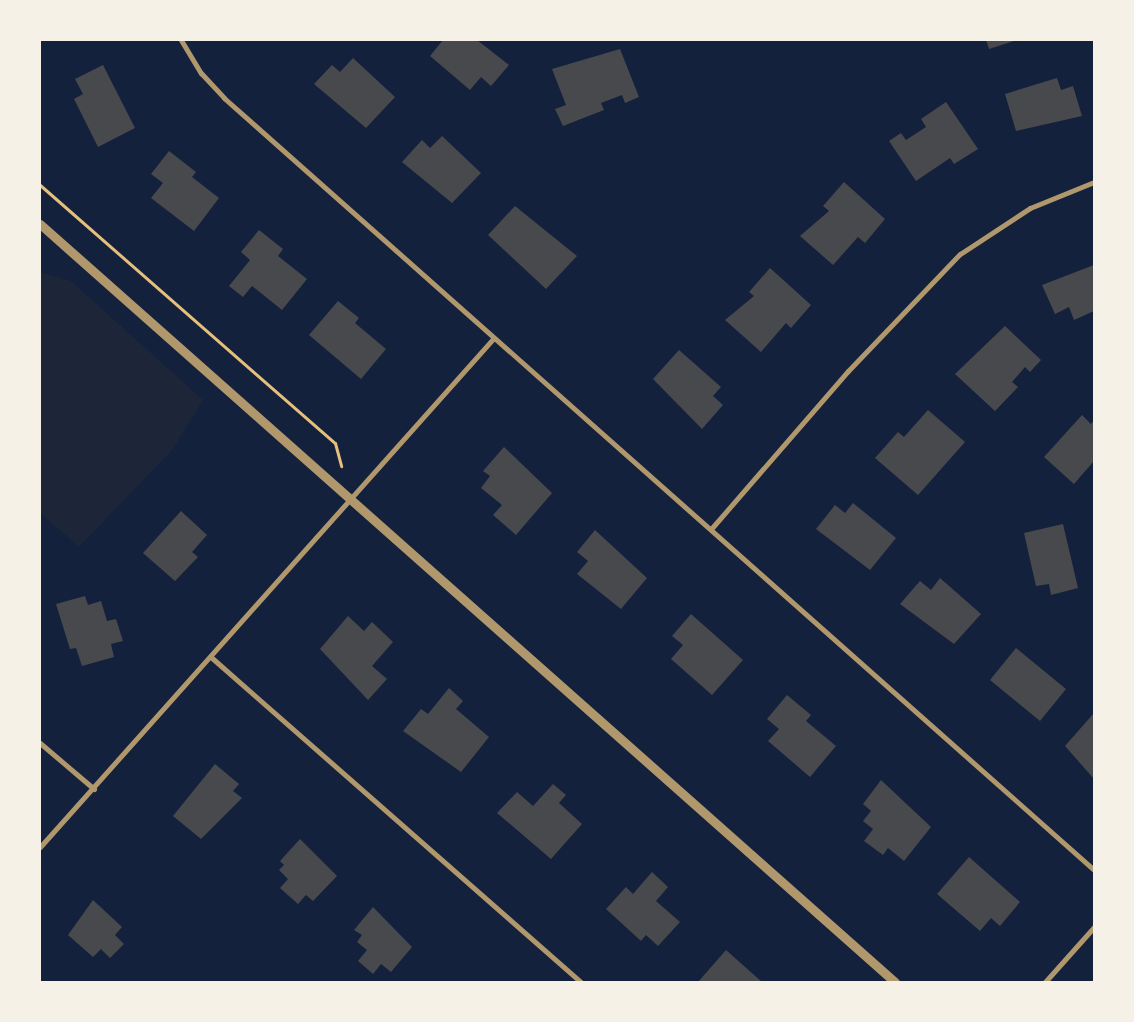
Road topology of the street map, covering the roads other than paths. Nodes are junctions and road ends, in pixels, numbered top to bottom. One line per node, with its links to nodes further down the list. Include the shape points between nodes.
1 (182, 40): 4 (street, via 201,73 224,98)
2 (1094, 182): 6 (street, via 1005,222 931,280)
3 (40, 224): 5 (street)
4 (493, 339): 5 (street); 6 (street)
5 (352, 500): 7 (street); 14 (street)
6 (711, 528): 11 (street)
7 (212, 658): 9 (street); 13 (street)
8 (40, 743): 9 (street)
9 (94, 789): 10 (street)
10 (40, 847)
11 (1094, 870)
12 (1094, 927): 15 (street)
13 (581, 982)
14 (895, 982)
15 (1045, 982)

